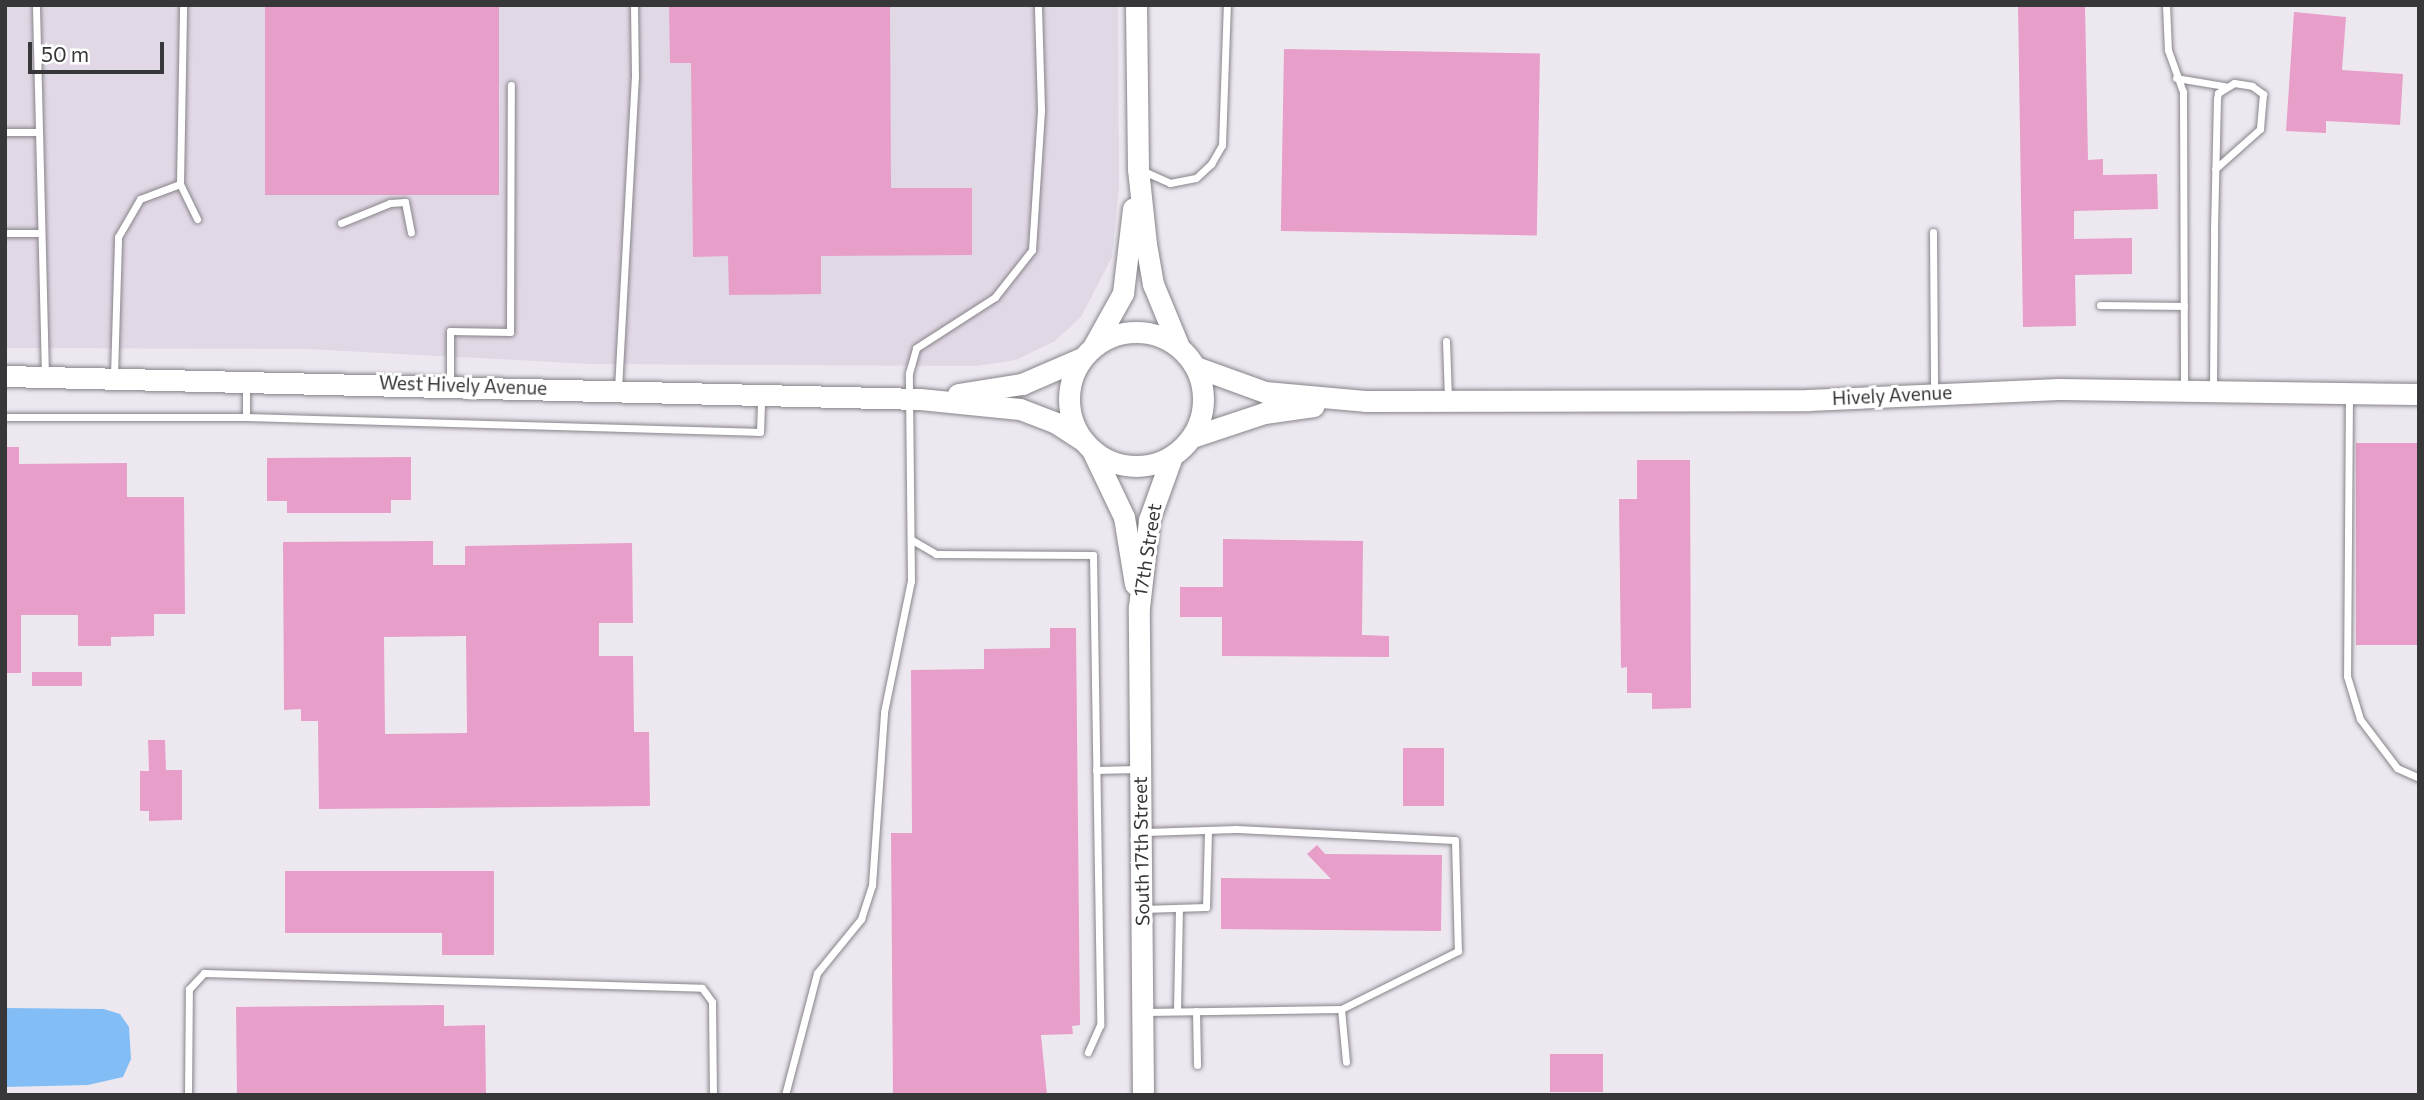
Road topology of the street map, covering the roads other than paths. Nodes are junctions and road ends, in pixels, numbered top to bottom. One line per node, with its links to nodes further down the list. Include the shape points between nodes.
1 (183, 5): 15 (lane)
2 (634, 5): 34 (lane, via 635,90)
3 (1038, 5): 40 (lane, via 1041,108 1032,250 995,296 916,348)
4 (1136, 5): 13 (street)
5 (1227, 5): 13 (lane, via 1222,145 1196,178 1170,183)
6 (2166, 5): 8 (lane, via 2168,50)
7 (36, 7): 12 (lane)
8 (2176, 78): 10 (lane); 23 (lane, via 2183,92)
9 (511, 85): 32 (lane, via 510,332 450,331)
10 (2224, 86): 14 (lane, via 2217,99); 14 (lane, via 2252,86 2263,94 2263,122 2249,141)
11 (5, 132): 12 (lane)
12 (39, 132): 21 (lane)
13 (1138, 169): 25 (street, via 1148,265); 26 (street, via 1123,293)
14 (2215, 169): 35 (lane)
15 (180, 184): 16 (lane); 28 (lane, via 140,199 118,237)
16 (197, 219)
17 (341, 223): 18 (lane, via 390,203 405,202)
18 (411, 232)
19 (1933, 232): 36 (lane)
20 (5, 233): 21 (lane)
21 (41, 233): 30 (lane)
22 (2100, 305): 23 (lane)
23 (2183, 306): 33 (lane)
24 (1446, 341): 42 (lane)
25 (1179, 347): 26 (street, via 1156,335 1132,332 1110,338); 27 (street)
26 (1087, 354): 40 (street, via 1022,384); 46 (street, via 1072,380 1069,406)
27 (1196, 367): 41 (street, Hively Avenue, via 1265,391); 45 (street, via 1203,403)
28 (114, 375): 30 (street, West Hively Avenue); 31 (street, West Hively Avenue)
29 (5, 376): 30 (street, West Hively Avenue)
30 (45, 376)
31 (246, 379): 32 (street, West Hively Avenue); 44 (lane)
32 (450, 385): 34 (street, West Hively Avenue)
33 (2184, 389): 35 (street, Hively Avenue); 36 (street, Hively Avenue)
34 (618, 390): 38 (street, West Hively Avenue)
35 (2213, 390): 37 (street, Hively Avenue)
36 (1934, 393): 42 (street, Hively Avenue, via 1781,400)
37 (2349, 393): 39 (street, Hively Avenue); 52 (lane, via 2347,676 2360,719 2397,768)
38 (761, 394): 40 (street, West Hively Avenue); 44 (lane, via 760,432)
39 (2419, 394)
40 (915, 399): 46 (street, via 1020,409 1056,423); 48 (lane)
41 (1364, 401): 42 (street, Hively Avenue); 45 (street, Hively Avenue, via 1264,413)
42 (1448, 402)
43 (5, 417): 44 (lane)
44 (246, 418)
45 (1192, 437): 47 (street)
46 (1088, 445): 47 (street, via 1128,466); 49 (street, 17th Street, via 1124,517)
47 (1172, 456): 49 (street, 17th Street, via 1149,520)
48 (912, 540): 50 (lane, via 936,554 1093,555); 66 (lane, via 911,581 884,712 872,885 861,919 817,974)
49 (1139, 607): 51 (street, South 17th Street)
50 (1096, 769): 51 (lane); 61 (lane, via 1100,1025)
51 (1140, 769): 54 (street, South 17th Street)
52 (2419, 778)
53 (1208, 830): 54 (lane); 55 (lane, via 1206,907); 57 (lane, via 1455,840 1458,951)
54 (1141, 832): 56 (street, South 17th Street)
55 (1179, 908): 56 (lane); 60 (lane)
56 (1142, 909): 59 (street, South 17th Street)
57 (1341, 1009): 58 (lane); 62 (lane)
58 (1196, 1011): 60 (lane); 63 (lane)
59 (1143, 1012): 60 (lane); 67 (street, South 17th Street)
60 (1177, 1012)
61 (1088, 1052)
62 (1346, 1062)
63 (1197, 1065)
64 (188, 1095): 65 (lane, via 189,989 204,974 702,988 712,1002)
65 (713, 1095)
66 (785, 1095)
67 (1143, 1095)

